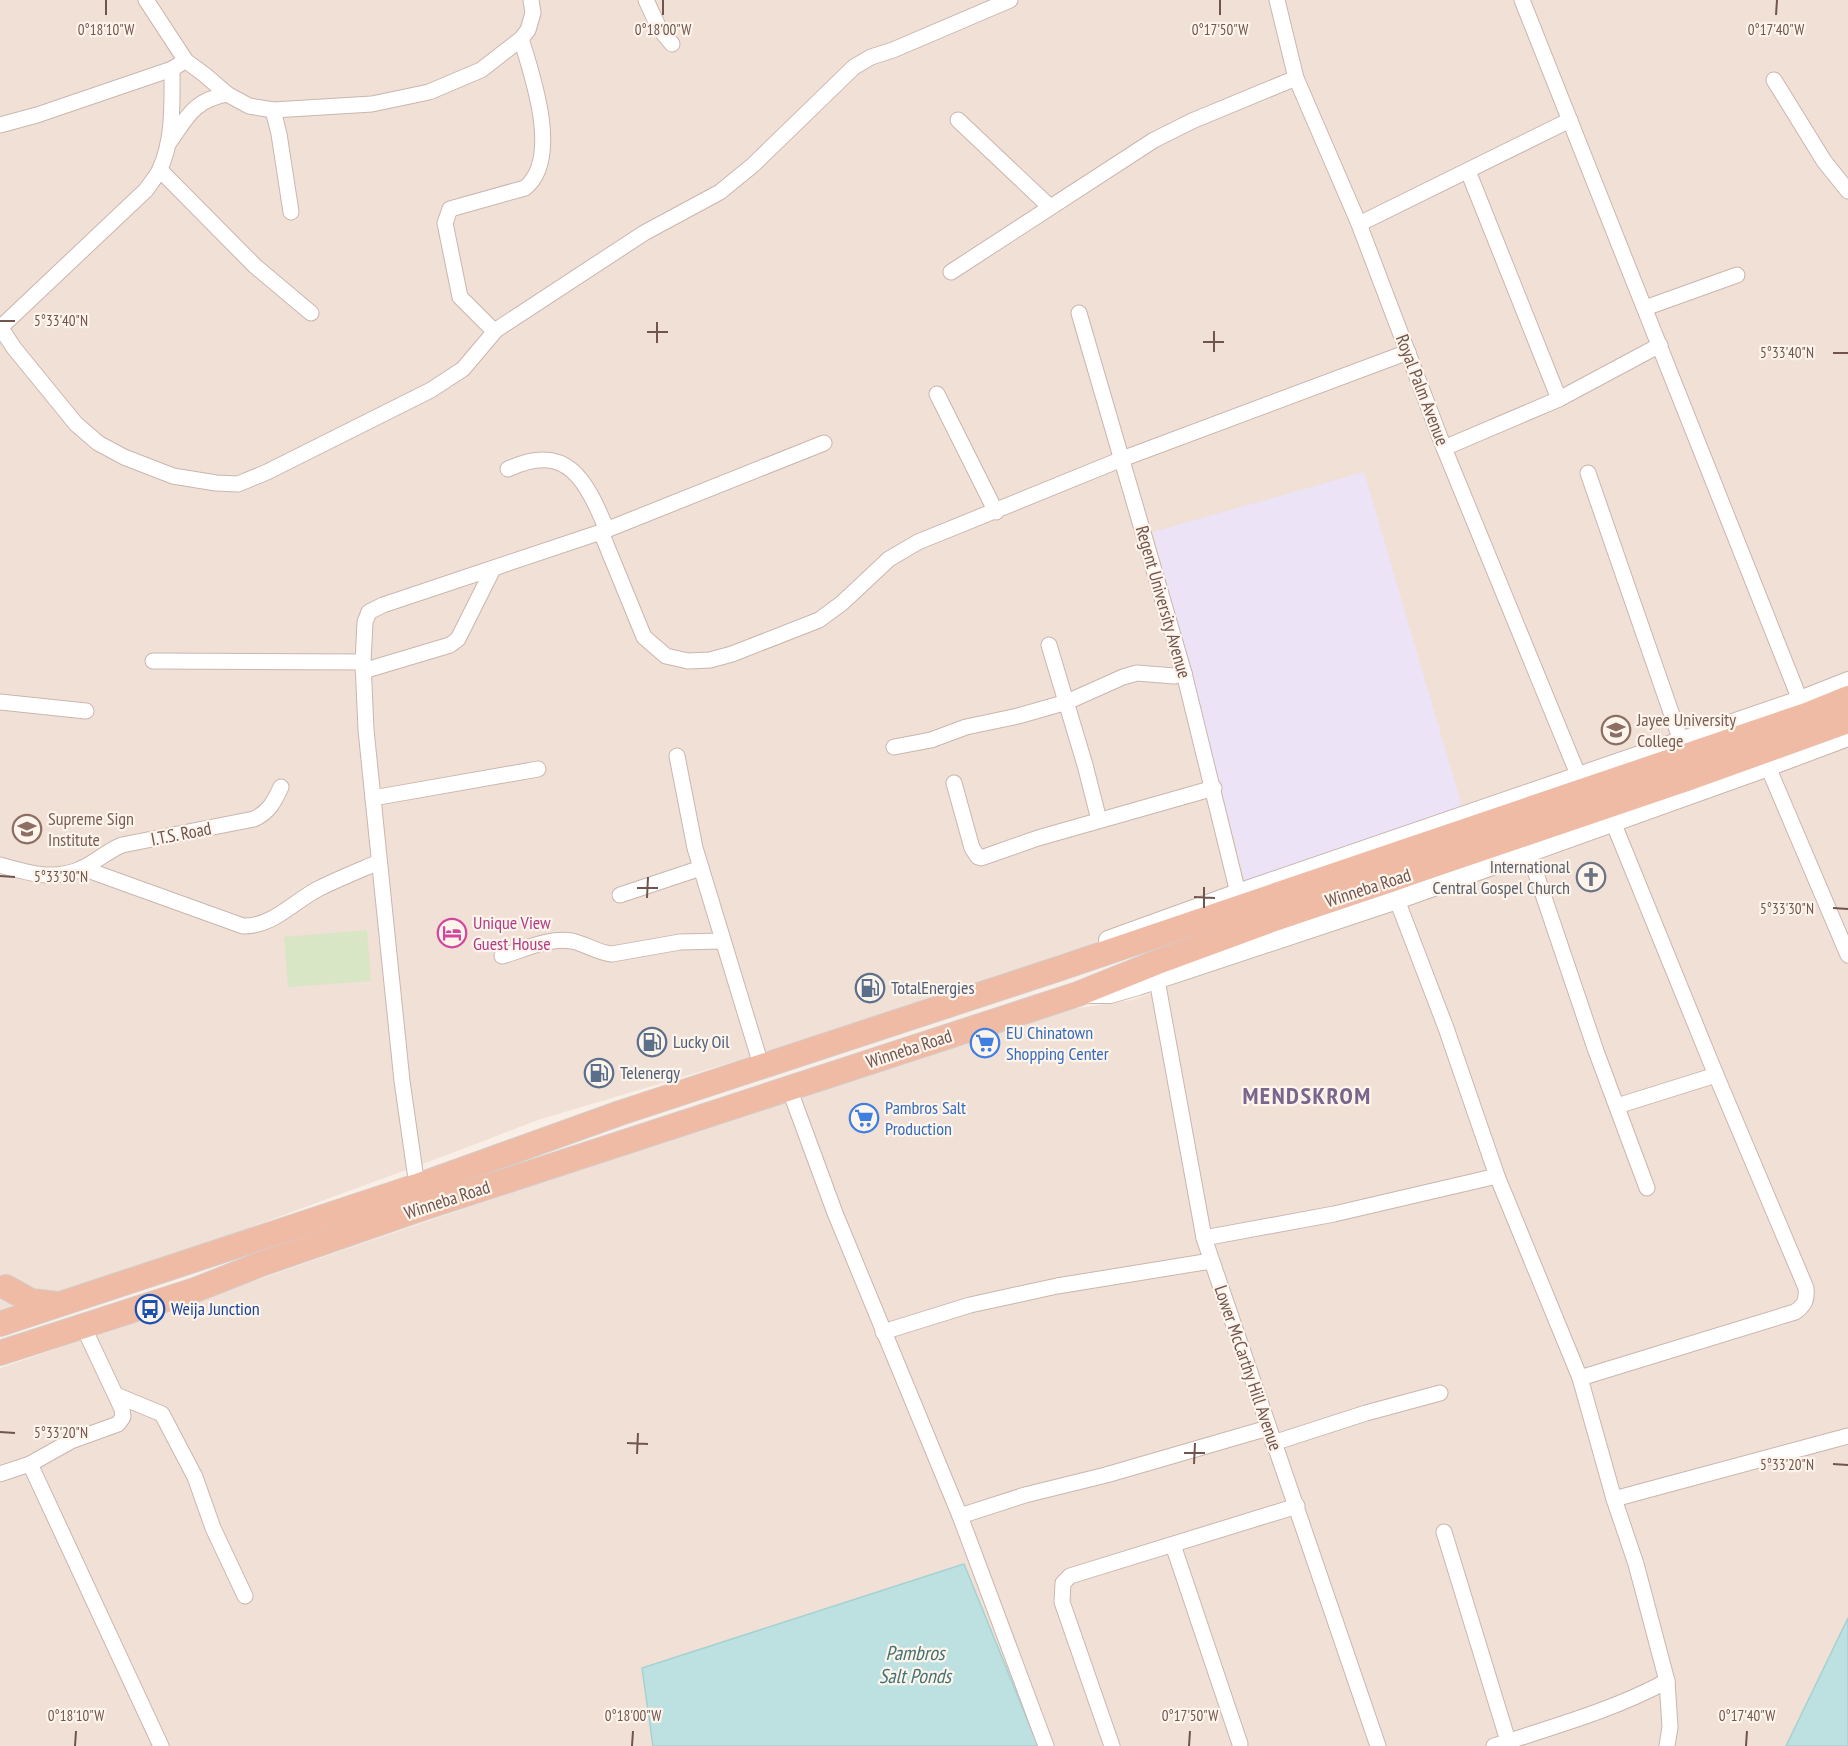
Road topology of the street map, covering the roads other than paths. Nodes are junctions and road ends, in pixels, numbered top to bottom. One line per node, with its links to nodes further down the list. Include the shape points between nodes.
1 (146, 0): 9 (street)
2 (531, 0): 7 (street, via 533,13)
3 (646, 0): 8 (street, via 659,28)
4 (1010, 0): 31 (street, via 862,62 720,192 644,233)
5 (1277, 0): 11 (street, Royal Palm Avenue)
6 (1522, 0): 16 (street)
7 (521, 39): 14 (street, via 481,70 429,92 372,104); 31 (street, via 542,124 540,168 525,188 450,209 445,223 460,297)
8 (672, 44)
9 (186, 61): 10 (street); 13 (street)
10 (172, 69): 17 (street); 18 (street)
11 (1296, 78): 22 (street, via 1154,140); 24 (street, Royal Palm Avenue)
12 (1774, 80): 21 (street)
13 (227, 94): 14 (street, via 249,106); 18 (street, via 198,104)
14 (273, 110): 23 (street)
15 (958, 120): 22 (street)
16 (1570, 120): 20 (street); 27 (street)
17 (0, 125)
18 (168, 144): 19 (street)
19 (160, 170): 28 (street, via 255,266); 30 (street, via 146,190)
20 (1468, 171): 24 (street); 35 (street)
21 (1848, 192)
22 (1050, 207): 25 (street)
23 (291, 212)
24 (1359, 224): 33 (street, Royal Palm Avenue)
25 (951, 272)
26 (1737, 275): 27 (street)
27 (1645, 308): 32 (street)
28 (311, 313)
29 (1079, 313): 38 (street, Regent University Avenue)
30 (0, 327): 31 (street, via 76,424 98,443 172,476 216,483 238,483 267,472 431,390 463,369)
31 (495, 330)
32 (1660, 345): 35 (street); 50 (street)
33 (1408, 352): 37 (street, Royal Palm Avenue); 38 (street)
34 (937, 394): 41 (street)
35 (1558, 399): 37 (street)
36 (824, 442): 42 (street)
37 (1444, 448): 61 (street, Royal Palm Avenue)
38 (1122, 459): 41 (street); 47 (street, Regent University Avenue)
39 (508, 469): 42 (street, via 536,459 561,461 595,502)
40 (1588, 473): 56 (street)
41 (996, 512): 42 (street, via 918,542 889,559 819,620 710,660 666,656 644,637)
42 (604, 531): 43 (street)
43 (493, 569): 46 (street, via 458,639 450,645); 46 (street, via 369,612)
44 (1049, 645): 52 (street)
45 (153, 661): 46 (street)
46 (363, 667): 65 (street)
47 (1184, 673): 52 (street, via 1123,677); 64 (street, Regent University Avenue)
48 (1848, 681): 50 (street)
49 (1848, 698): 79 (highway, Winneba Road)
50 (1800, 700): 56 (street)
51 (0, 702): 53 (street)
52 (1067, 702): 57 (street); 66 (street)
53 (86, 711)
54 (1848, 721): 81 (highway, Winneba Road, via 1269,921)
55 (1848, 736): 59 (street)
56 (1681, 741): 61 (street)
57 (894, 747)
58 (676, 756): 72 (street)
59 (1768, 767): 67 (street); 78 (street)
60 (538, 769): 65 (street)
61 (1579, 777): 73 (street)
62 (954, 783): 66 (street, via 978,857)
63 (281, 787): 71 (street, I.T.S. Road, via 270,808 254,819 122,845)
64 (1214, 788): 66 (street); 73 (street, Regent University Avenue)
65 (373, 798): 69 (street)
66 (1099, 820)
67 (1613, 822): 68 (street); 83 (street)
68 (1528, 853): 75 (street); 85 (street)
69 (379, 862): 71 (street, via 318,889 253,927); 89 (street)
70 (0, 865): 71 (street, I.T.S. Road, via 42,876)
71 (82, 868)
72 (701, 868): 74 (street); 76 (street)
73 (1238, 892): 79 (street, via 1106,940)
74 (620, 895)
75 (1397, 900): 80 (street); 88 (street)
76 (722, 941): 77 (street, via 680,942 612,954 556,940); 82 (street)
77 (502, 956)
78 (1848, 956)
79 (1061, 968): 82 (highway, Winneba Road)
80 (1157, 980): 81 (street, via 1110,994); 91 (street, Lower McCarthy Hill Avenue)
81 (1078, 994): 84 (highway, Winneba Road)
82 (762, 1068): 86 (highway, Winneba Road)
83 (1716, 1075): 85 (street); 99 (street, via 1807,1298 1795,1312)
84 (789, 1088): 87 (highway, Winneba Road); 97 (street)
85 (1617, 1106): 90 (street)
86 (620, 1113): 87 (highway, via 623,1130); 89 (highway, Winneba Road)
87 (636, 1139): 96 (highway, Winneba Road)
88 (1497, 1176): 91 (street, via 1334,1214); 99 (street)
89 (417, 1186): 94 (highway, Winneba Road)
90 (1647, 1188)
91 (1204, 1238): 92 (street, Lower McCarthy Hill Avenue)
92 (1212, 1261): 97 (street, via 1057,1286 970,1305); 102 (street, Lower McCarthy Hill Avenue)
93 (3, 1286): 94 (highway, via 31,1301); 95 (street)
94 (63, 1305): 95 (highway, Winneba Road)
95 (5, 1322): 98 (street)
96 (83, 1326): 98 (highway, Winneba Road); 101 (street)
97 (883, 1332): 108 (street)
98 (13, 1348)
99 (1580, 1378): 106 (street)
100 (1440, 1393): 102 (street)
101 (116, 1395): 104 (street, via 123,1417 118,1424 70,1441); 111 (street, via 162,1414 195,1477 213,1528)
102 (1271, 1435): 107 (street, Lower McCarthy Hill Avenue); 108 (street, via 1024,1495)
103 (1848, 1436): 106 (street)
104 (30, 1464): 105 (street); 115 (street)
105 (0, 1474)
106 (1614, 1499): 112 (street)
107 (1297, 1506): 110 (street); 118 (street, Lower McCarthy Hill Avenue)
108 (960, 1516): 116 (street)
109 (1444, 1532): 114 (street)
110 (1173, 1545): 113 (street); 117 (street, via 1070,1576 1063,1583 1062,1602)
111 (245, 1596)
112 (1668, 1681): 114 (street); 119 (street)
113 (1240, 1744)
114 (1501, 1744)
115 (161, 1746)
116 (1046, 1746)
117 (1112, 1746)
118 (1377, 1746)
119 (1667, 1746)

